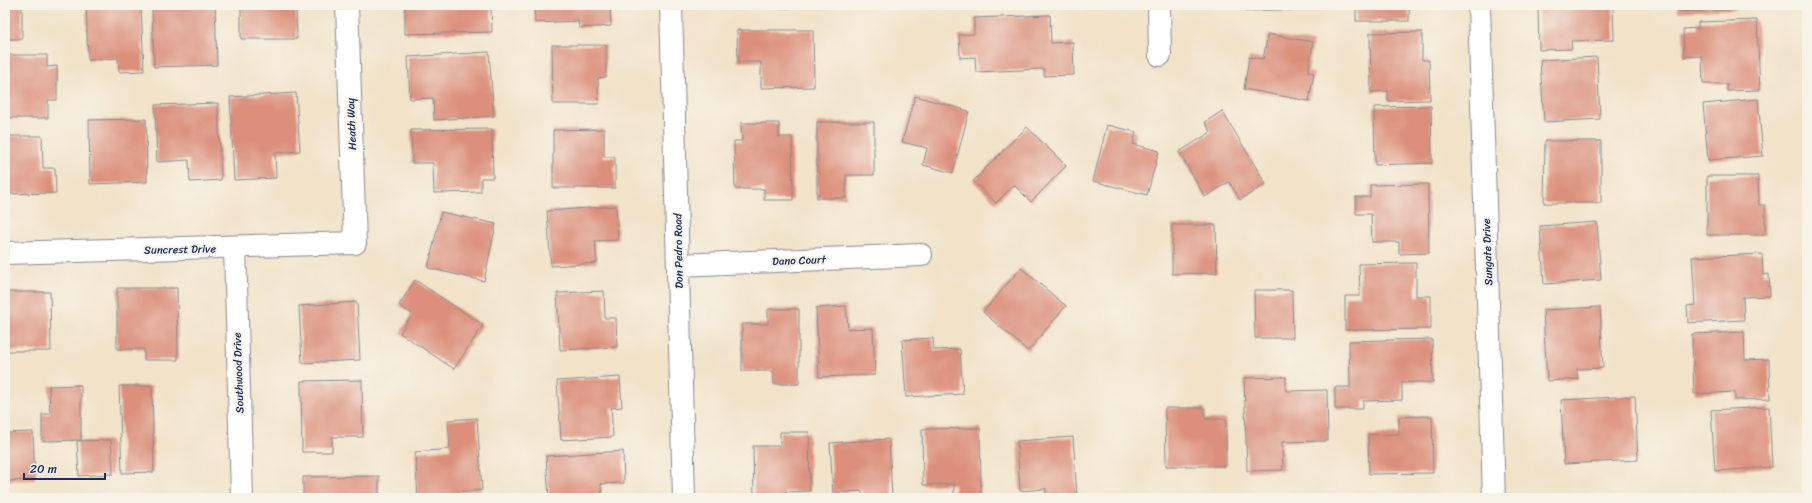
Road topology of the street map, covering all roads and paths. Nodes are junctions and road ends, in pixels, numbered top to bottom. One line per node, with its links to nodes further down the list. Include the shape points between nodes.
1 (347, 5): 6 (street, Heath Way)
2 (671, 5): 10 (street, Don Pedro Road)
3 (1159, 5): 5 (street)
4 (1479, 5): 13 (street, Sungate Drive)
5 (1160, 55)
6 (355, 243): 7 (street, Suncrest Drive)
7 (235, 247): 8 (street, Suncrest Drive); 11 (street, Southwood Drive)
8 (5, 253)
9 (921, 255): 10 (street, Dano Court)
10 (678, 265): 12 (street, Don Pedro Road)
11 (242, 498)
12 (684, 498)
13 (1494, 498)

